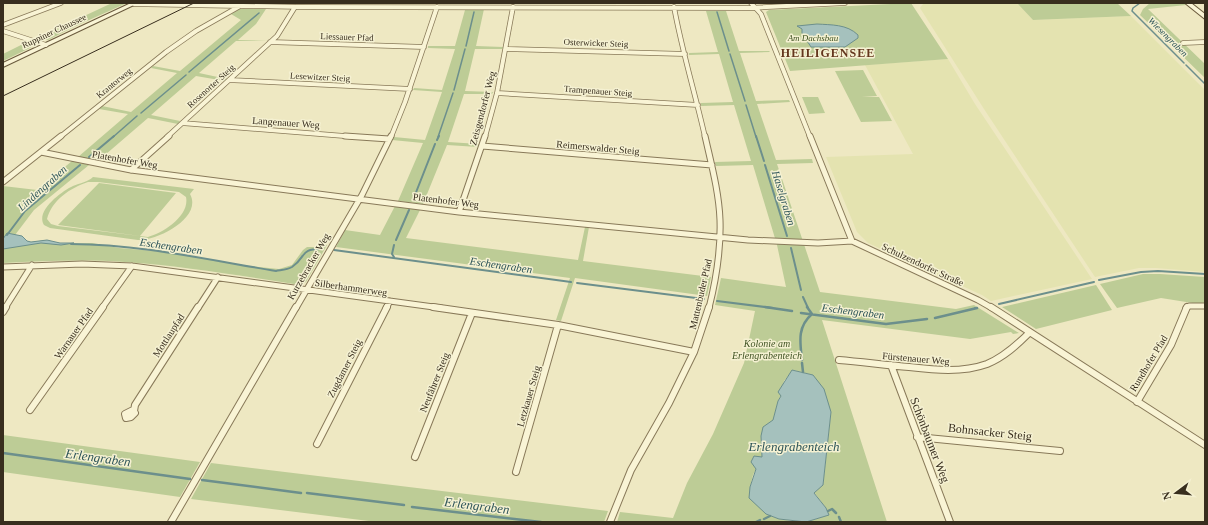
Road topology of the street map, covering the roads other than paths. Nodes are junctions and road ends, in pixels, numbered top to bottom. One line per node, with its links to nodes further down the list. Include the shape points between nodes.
1 (61, 3): 17 (street)
2 (134, 3): 10 (street); 22 (main road, Ruppiner Chaussee)
3 (247, 3): 10 (street, Krantorweg)
4 (751, 3): 15 (street)
5 (845, 3): 15 (street)
6 (1188, 3): 16 (main road)
7 (398, 5): 11 (street); 12 (street)
8 (475, 5): 12 (street); 13 (street)
9 (659, 5): 13 (street); 14 (street)
10 (241, 6): 11 (street); 34 (street, Krantorweg, via 196,31 166,52)
11 (295, 7): 19 (street, Rosenorter Steig, via 277,36)
12 (437, 7): 23 (street, Kurzebracker Weg)
13 (513, 7): 24 (street, Zeisgendorfer Weg)
14 (674, 8): 15 (street); 25 (street, Mattenbuder Pfad)
15 (757, 8): 41 (street)
16 (1205, 17)
17 (3, 25)
18 (3, 31): 22 (street)
19 (270, 42): 23 (street, Liessauer Pfad); 27 (street, Rosenorter Steig)
20 (1183, 42): 21 (street)
21 (1205, 42)
22 (46, 45): 26 (main road, Ruppiner Chaussee)
23 (424, 47): 28 (street, Kurzebracker Weg)
24 (506, 49): 25 (street, Osterwicker Steig); 29 (street, Zeisgendorfer Weg)
25 (685, 54): 30 (street, Mattenbuder Pfad)
26 (3, 66)
27 (229, 80): 28 (street, Lesewitzer Steig); 31 (street, Rosenorter Steig)
28 (410, 89): 32 (street, Kurzebracker Weg)
29 (497, 93): 30 (street, Trampenauer Steig); 33 (street, Zeisgendorfer Weg)
30 (698, 105): 35 (street, Mattenbuder Pfad)
31 (182, 123): 32 (street, Langenauer Weg); 36 (street, Rosenorter Steig)
32 (389, 139): 38 (street, Kurzebracker Weg)
33 (482, 146): 35 (street, Reimerswalder Steig); 39 (street, Zeisgendorfer Weg)
34 (41, 152): 36 (street, Platenhofer Weg); 37 (street, Krantorweg)
35 (712, 165): 40 (street, Mattenbuder Pfad, via 718,196)
36 (131, 170): 38 (street, Platenhofer Weg)
37 (3, 182)
38 (359, 199): 39 (street, Platenhofer Weg); 46 (street, Kurzebracker Weg)
39 (459, 212): 40 (street, Platenhofer Weg)
40 (720, 237): 41 (street, Platenhofer Weg, via 800,242); 53 (street, Mattenbuder Pfad, via 715,283)
41 (852, 241): 52 (street, Schulzendorfer Straße, via 978,300)
42 (32, 265): 43 (street, Silberhammerweg); 44 (street, Silberhammerweg); 49 (street)
43 (132, 266): 45 (street, Silberhammerweg); 58 (street, Warnauer Pfad)
44 (3, 267)
45 (218, 277): 46 (street, Silberhammerweg); 57 (street, Mottlaupfad)
46 (306, 289): 47 (street, Silberhammerweg); 65 (street, Kurzebracker Weg)
47 (390, 301): 50 (street, Silberhammerweg); 60 (street, Zugdamer Steig)
48 (1205, 306): 56 (street, Rundhofer Pfad, via 1186,308 1172,345)
49 (3, 312)
50 (472, 313): 51 (street, Silberhammerweg); 63 (street, Neufährer Steig)
51 (558, 325): 53 (street, Silberhammerweg); 64 (street, Letzkauer Steig)
52 (1029, 332): 55 (street, Fürstenauer Weg, via 1000,357 970,369 942,371); 56 (street, Schulzendorfer Straße)
53 (694, 352): 66 (street, Mattenbuder Pfad, via 631,470)
54 (838, 360): 55 (street, Fürstenauer Weg)
55 (891, 365): 59 (street, Schönbaumer Weg)
56 (1137, 402): 61 (street, Schulzendorfer Straße)
57 (133, 409)
58 (30, 410)
59 (917, 437): 62 (street, Bohnsacker Steig); 67 (street, Schönbaumer Weg)
60 (317, 444)
61 (1205, 445)
62 (1060, 451)
63 (415, 457)
64 (516, 472)
65 (171, 522)
66 (610, 522)
67 (950, 522)

